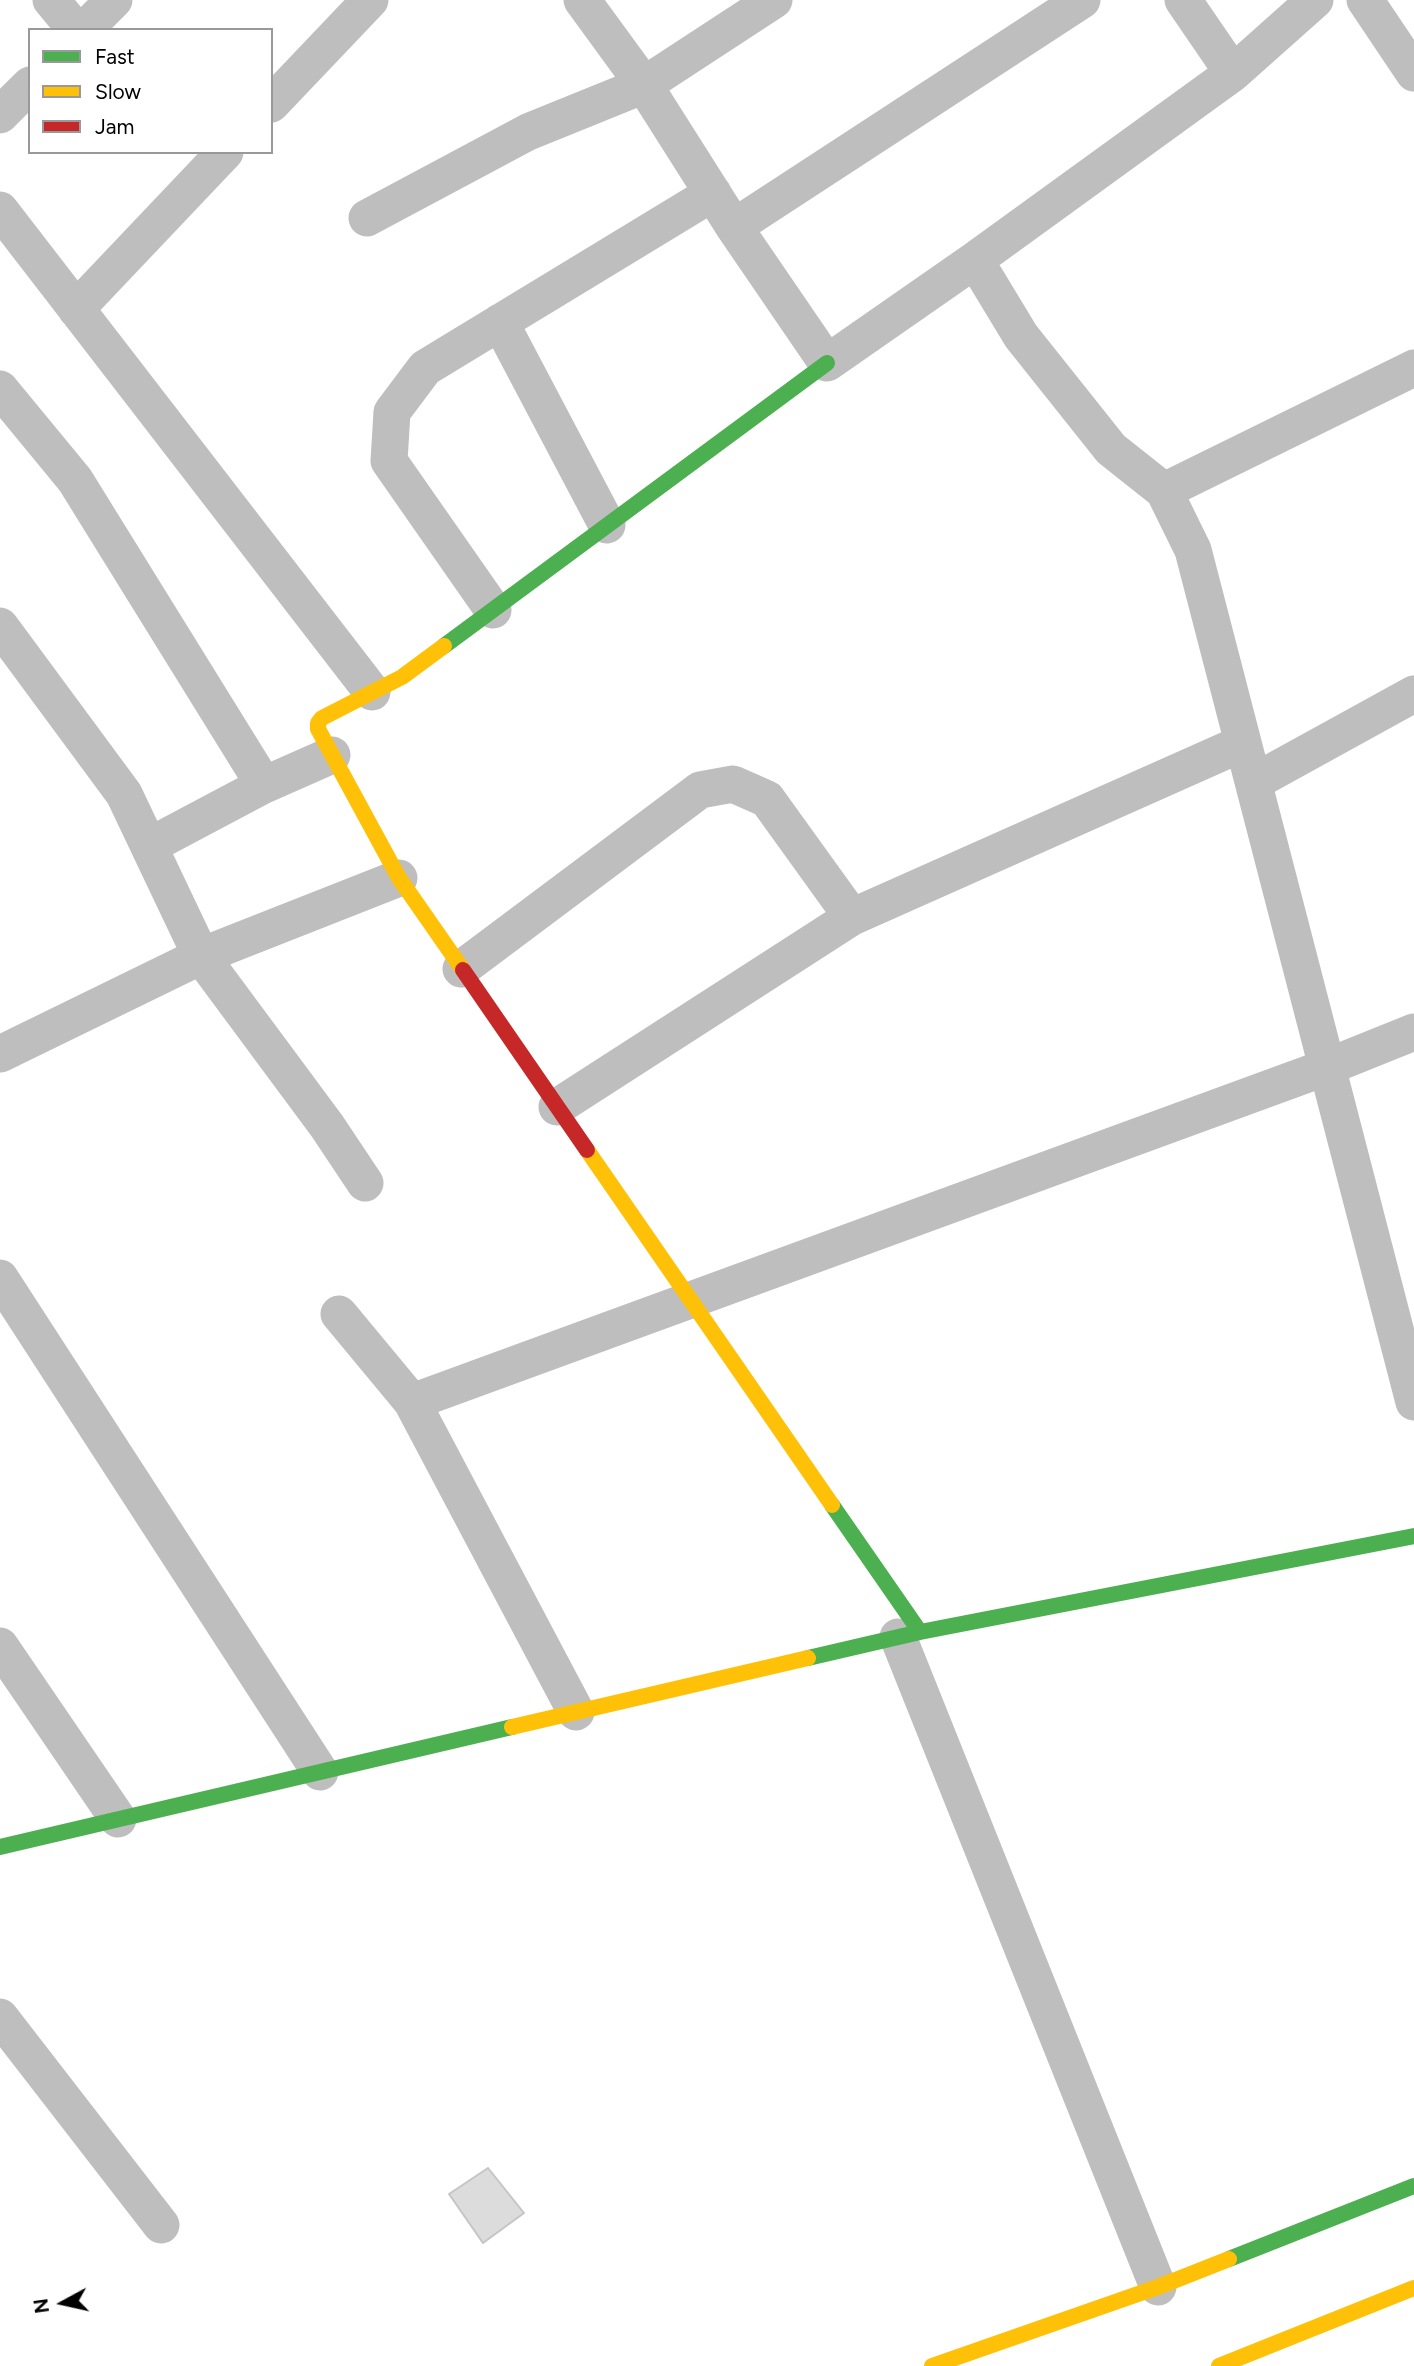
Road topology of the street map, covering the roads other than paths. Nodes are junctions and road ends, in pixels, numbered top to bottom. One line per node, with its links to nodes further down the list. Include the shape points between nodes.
1 (51, 0): 10 (street)
2 (114, 0): 11 (street)
3 (370, 0): 16 (street)
4 (582, 0): 14 (street)
5 (774, 0): 14 (street)
6 (1082, 0): 22 (street)
7 (1183, 0): 12 (street)
8 (1315, 0): 12 (street)
9 (1365, 0): 13 (street)
10 (74, 28)
11 (86, 28)
12 (1233, 73): 23 (street)
13 (1414, 73)
14 (643, 85): 19 (street); 21 (street, via 528,132)
15 (28, 87): 17 (street)
16 (273, 102)
17 (0, 115)
18 (223, 154): 24 (street)
19 (713, 193): 22 (street); 25 (street)
20 (0, 209): 24 (street)
21 (367, 218)
22 (734, 227): 26 (street)
23 (975, 260): 26 (street); 29 (street, via 1021,335 1111,449)
24 (76, 309): 33 (street)
25 (500, 322): 30 (street); 31 (street, via 425,368 392,412 389,461)
26 (827, 363): 30 (street)
27 (1414, 368): 29 (street)
28 (0, 388): 38 (street, via 75,480)
29 (1164, 491): 35 (street, via 1193,550)
30 (607, 526): 31 (street)
31 (493, 610): 33 (street, via 402,677)
32 (0, 626): 39 (street, via 124,794)
33 (372, 692): 36 (street, via 318,723)
34 (1414, 694): 37 (street)
35 (1243, 743): 37 (street); 41 (street)
36 (332, 755): 38 (street); 40 (street)
37 (1254, 782): 46 (street)
38 (264, 785): 39 (street)
39 (149, 846): 42 (street)
40 (399, 878): 42 (street); 43 (street)
41 (852, 917): 43 (street, via 767,799 733,784 700,790); 47 (street)
42 (201, 956): 45 (street); 48 (street)
43 (461, 969): 47 (street)
44 (1414, 1032): 46 (street)
45 (0, 1054)
46 (1327, 1067): 50 (street); 52 (street)
47 (556, 1107): 50 (street)
48 (365, 1183)
49 (0, 1278): 58 (street)
50 (691, 1301): 53 (street); 55 (street)
51 (339, 1314): 53 (street)
52 (1413, 1392)
53 (412, 1402): 57 (street)
54 (1414, 1536): 55 (street)
55 (909, 1635): 57 (street); 64 (street)
56 (0, 1646): 59 (street)
57 (576, 1712): 58 (street)
58 (320, 1772): 59 (street)
59 (118, 1819): 60 (street)
60 (0, 1847)
61 (0, 2017): 63 (street)
62 (1414, 2186): 64 (street)
63 (161, 2225)
64 (1158, 2287): 66 (street)
65 (1414, 2288): 67 (street)
66 (932, 2366)
67 (1219, 2366)

